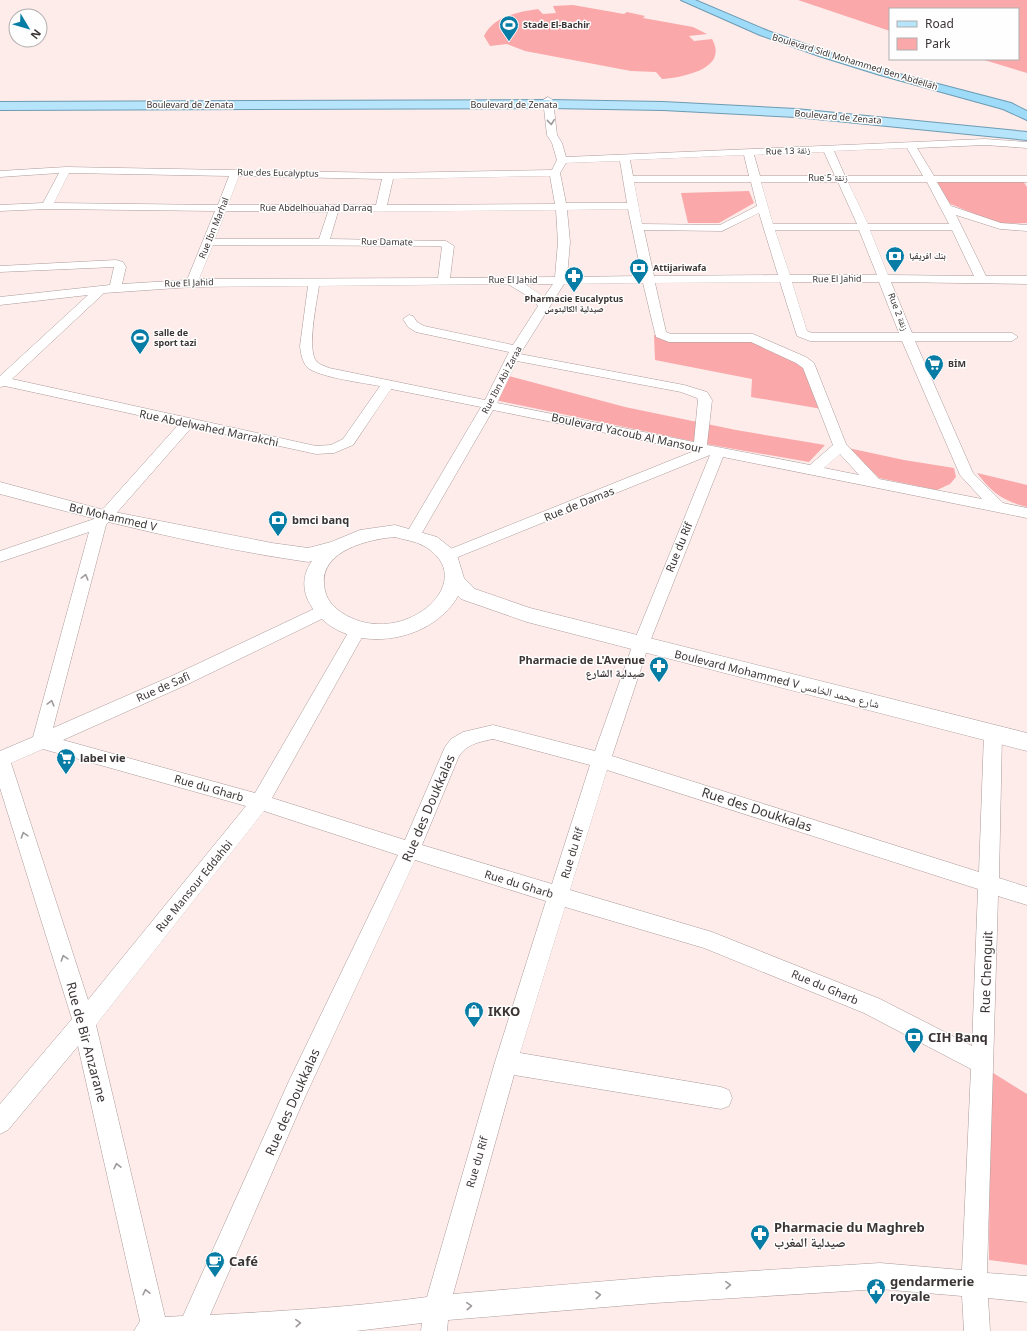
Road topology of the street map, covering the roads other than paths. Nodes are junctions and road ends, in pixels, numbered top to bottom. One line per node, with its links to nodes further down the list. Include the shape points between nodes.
1 (686, 0): 3 (highway, Boulevard Sidi Mohammed Ben Abdellah)
2 (698, 0): 3 (highway, Boulevard Sidi Mohammed Ben Abdellah)
3 (775, 34): 9 (highway, Boulevard Sidi Mohammed Ben Abdellah, via 901,73); 10 (highway, Boulevard Sidi Mohammed Ben Abdellah, via 884,73 1007,106)
4 (0, 101): 5 (main road, Boulevard de Zenata)
5 (56, 103): 7 (main road, Boulevard de Zenata); 8 (main road, Boulevard de Zenata)
6 (593, 103): 7 (main road, Boulevard de Zenata); 12 (main road, Boulevard de Zenata, via 664,101 780,107); 13 (main road, Boulevard de Zenata, via 782,112)
7 (556, 104): 19 (street, one-way to 19, via 552,135 560,139)
8 (0, 106)
9 (1027, 106)
10 (1027, 117): 11 (highway)
11 (1027, 126)
12 (1027, 129)
13 (1027, 136)
14 (1027, 145): 15 (street, Rue 13 زنقة, via 986,142)
15 (911, 146): 16 (street, Rue 13 زنقة); 27 (street)
16 (828, 149): 17 (street, Rue 13 زنقة); 26 (street, Rue 2 زنقة)
17 (748, 152): 18 (street, Rue 13 زنقة); 25 (street)
18 (625, 159): 19 (street, Rue 13 زنقة); 28 (street)
19 (562, 160): 22 (street)
20 (66, 170): 21 (street, Rue des Eucalyptus); 23 (street, Rue des Eucalyptus); 30 (street)
21 (236, 172): 24 (street, Rue des Eucalyptus); 35 (street, Rue Ibn Marhal)
22 (556, 173): 24 (street, Rue des Eucalyptus); 32 (street, Rue Ibn Abi Zaraa)
23 (0, 174)
24 (388, 176): 37 (street)
25 (755, 178): 26 (street, Rue 5 زنقة); 28 (street, Rue 5 زنقة); 33 (street)
26 (841, 178): 27 (street, Rue 5 زنقة); 42 (street, Rue 2 زنقة)
27 (930, 178): 29 (street, Rue 5 زنقة); 36 (street)
28 (629, 179): 31 (street)
29 (1027, 179)
30 (47, 206): 34 (street, Rue Abdelhouahad Darraq); 35 (street, Rue Abdelhouahad Darraq)
31 (632, 206): 32 (street, Rue Abdelhouahad Darraq); 39 (street)
32 (561, 207): 37 (street, Rue Abdelhouahad Darraq); 50 (street, Rue Ibn Abi Zaraa, via 564,242)
33 (763, 207): 39 (street, via 722,228); 40 (street)
34 (0, 208)
35 (222, 208): 38 (street, Rue Abdelhouahad Darraq); 44 (street, Rue Ibn Marhal)
36 (947, 208): 41 (street); 43 (street, via 1000,226)
37 (381, 209): 38 (street, Rue Abdelhouahad Darraq)
38 (334, 210): 45 (street)
39 (638, 227): 51 (street)
40 (768, 227): 42 (street); 52 (street)
41 (957, 227): 42 (street); 53 (street)
42 (864, 228): 47 (street, Rue 2 زنقة)
43 (1027, 228)
44 (209, 242): 45 (street); 55 (street, Rue Ibn Marhal)
45 (324, 242): 48 (street, Rue Damate, via 446,244 448,246)
46 (0, 268): 57 (street, via 116,262 120,267)
47 (885, 278): 52 (street, Rue El Jahid); 53 (street, Rue El Jahid); 62 (street, Rue 2 زنقة)
48 (444, 280): 49 (street, Rue El Jahid); 56 (street, Rue El Jahid)
49 (509, 280): 50 (street, Rue El Jahid); 60 (street, via 534,294)
50 (561, 280): 51 (street, Rue El Jahid); 60 (street, Rue Ibn Abi Zaraa)
51 (649, 280): 52 (street, Rue El Jahid); 69 (street, via 660,334 663,336 753,338 809,366)
52 (786, 280): 62 (street, via 801,334)
53 (982, 280): 54 (street, Rue El Jahid)
54 (1027, 280)
55 (192, 282): 56 (street, Rue El Jahid); 57 (street, Rue El Jahid)
56 (314, 282): 66 (street, Boulevard Yacoub Al Mansour, via 308,325 307,356 310,363 325,371)
57 (115, 288): 58 (street, Rue El Jahid)
58 (100, 290): 59 (street, Rue El Jahid); 65 (street)
59 (0, 301)
60 (545, 307): 64 (street, Rue Ibn Abi Zaraa)
61 (409, 320): 64 (street, Rue du Rif, via 420,329)
62 (907, 337): 63 (street); 72 (street, Rue 2 زنقة)
63 (1012, 337)
64 (515, 354): 67 (street, Rue Ibn Abi Zaraa); 70 (street, Rue du Rif, via 684,389 702,395 705,398)
65 (1, 382): 68 (street, Rue Abdelwahed Marrakchi)
66 (388, 384): 67 (street, Boulevard Yacoub Al Mansour); 68 (street, Rue Abdelwahed Marrakchi, via 351,438 342,446 325,451)
67 (490, 404): 70 (street, Boulevard Yacoub Al Mansour); 79 (street, Rue Ibn Abi Zaraa)
68 (188, 424): 78 (street)
69 (840, 446): 71 (street); 73 (street)
70 (709, 450): 71 (street, Boulevard Yacoub Al Mansour); 82 (street, Rue de Damas); 90 (street, Rue du Rif)
71 (814, 469): 73 (street, Boulevard Yacoub Al Mansour)
72 (967, 475): 75 (street); 76 (street, Rue 2 زنقة)
73 (874, 482): 75 (street, Boulevard Yacoub Al Mansour)
74 (0, 488): 78 (street, Bd Mohammed V)
75 (951, 498): 76 (street, Boulevard Yacoub Al Mansour)
76 (998, 507): 77 (street, Boulevard Yacoub Al Mansour)
77 (1027, 513)
78 (102, 520): 80 (street, Bd Mohammed V); 83 (street); 92 (street, one-way to 78)
79 (414, 534): 81 (street, via 395,531 375,532 356,537); 82 (street, via 434,542)
80 (227, 542): 81 (street, Bd Mohammed V, via 308,555); 85 (street, Bd Mohammed V, via 300,568 309,575)
81 (339, 546): 85 (street, via 326,557 317,570)
82 (448, 556): 84 (street, via 455,572)
83 (0, 557)
84 (455, 581): 87 (street, via 447,602); 88 (street, Boulevard Mohammed V شارع محمد الخامس, via 468,594)
85 (314, 584): 86 (street, via 316,598)
86 (324, 611): 89 (street, via 338,622); 92 (street, Rue de Safi, via 180,680)
87 (438, 611): 88 (street, Boulevard Mohammed V شارع محمد الخامس, via 458,607); 89 (street, via 425,620 398,630)
88 (527, 616): 90 (street, Boulevard Mohammed V شارع محمد الخامس)
89 (358, 630): 96 (street, Rue Mansour Eddahbi)
90 (641, 644): 91 (street, Boulevard Mohammed V شارع محمد الخامس); 95 (street, Rue du Rif)
91 (994, 734): 93 (street, Boulevard Mohammed V شارع محمد الخامس); 98 (street, Rue Chenguit)
92 (41, 741): 94 (street, Rue de Safi); 96 (street, Rue du Gharb)
93 (1027, 742)
94 (0, 759): 101 (street, Rue de Bir Anzarane, one-way to 94)
95 (601, 760): 97 (street, Rue des Doukkalas, via 492,732 469,737 450,752); 98 (street, Rue des Doukkalas); 99 (street, Rue du Rif)
96 (260, 802): 97 (street, Rue du Gharb); 101 (street, Rue Mansour Eddahbi)
97 (410, 850): 99 (street, Rue du Gharb); 109 (street, Rue des Doukkalas, via 297,1089)
98 (989, 884): 100 (street, Rue des Doukkalas); 103 (street, Rue Chenguit)
99 (558, 896): 102 (street, Rue du Rif); 103 (street, Rue du Gharb, via 705,939 779,968 872,1006)
100 (1027, 896)
101 (84, 1022): 105 (street, Rue Mansour Eddahbi); 110 (street, Rue de Bir Anzarane, one-way to 101)
102 (506, 1062): 104 (street); 108 (street, Rue du Rif)
103 (983, 1063): 106 (street, Rue Chenguit)
104 (721, 1098)
105 (0, 1122)
106 (974, 1283): 107 (street); 108 (street, one-way to 106, via 655,1290 880,1276); 111 (street, Rue Chenguit)
107 (1027, 1289)
108 (435, 1320): 109 (street, one-way to 108, via 373,1317)
109 (191, 1328): 110 (street)
110 (152, 1331)
111 (977, 1331)

